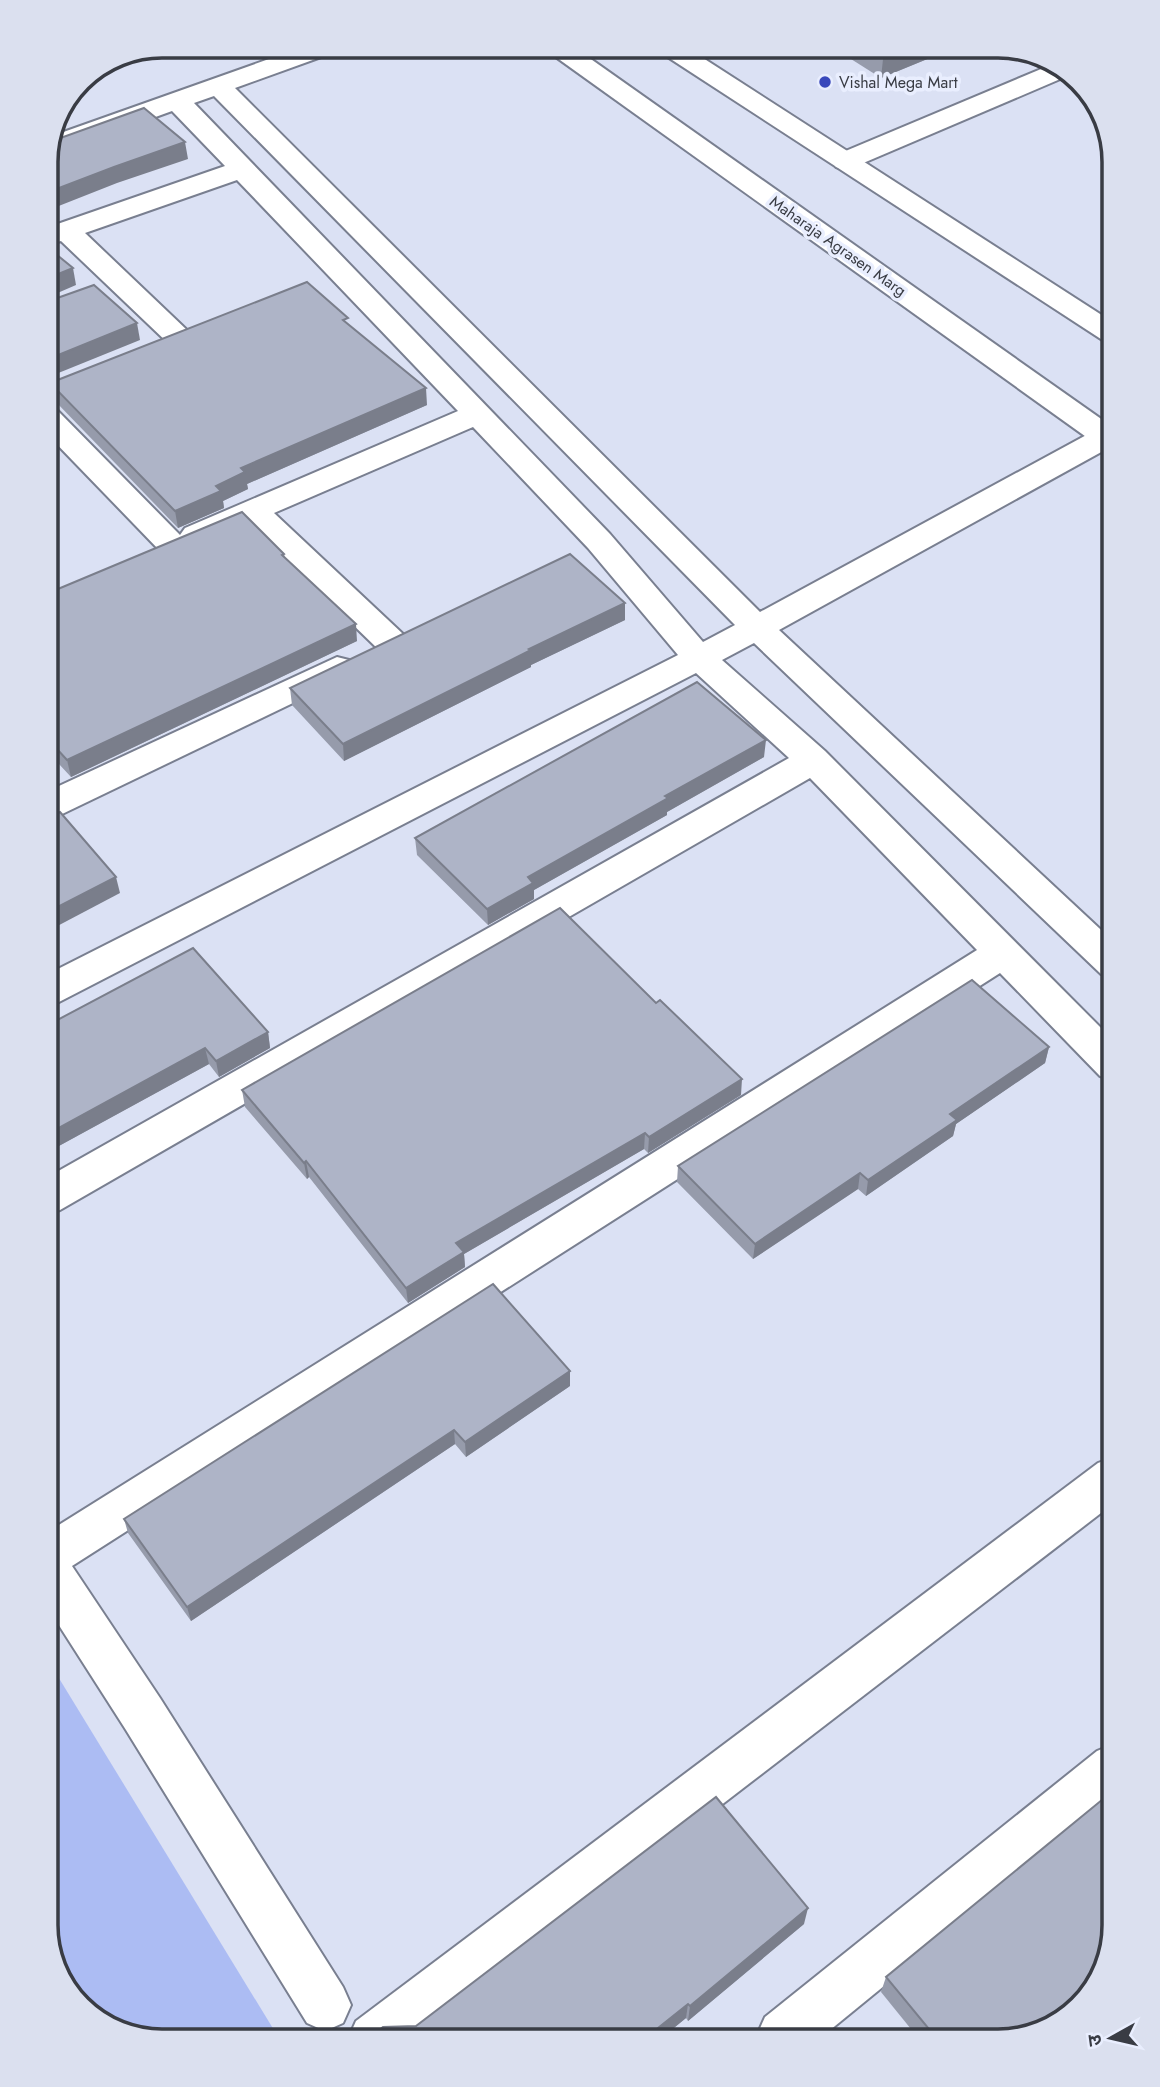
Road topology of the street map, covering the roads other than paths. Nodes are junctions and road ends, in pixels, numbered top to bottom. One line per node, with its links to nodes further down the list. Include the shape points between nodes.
1 (295, 58): 5 (street)
2 (573, 58): 18 (street, Maharaja Agrasen Marg)
3 (686, 58): 8 (street)
4 (1052, 73): 8 (street)
5 (217, 85): 6 (street); 23 (street)
6 (177, 101): 7 (street); 9 (street)
7 (60, 143)
8 (845, 161): 14 (street)
9 (242, 169): 10 (street); 12 (street)
10 (58, 233)
11 (58, 236): 15 (street, via 107,286)
12 (342, 273): 13 (street); 16 (street)
13 (311, 286)
14 (1102, 327)
15 (179, 338)
16 (477, 414): 20 (street); 21 (street)
17 (58, 430): 20 (street, via 159,551)
18 (1102, 430)
19 (1102, 442): 23 (street)
20 (253, 510): 26 (street, via 403,636)
21 (599, 541): 22 (street); 24 (street)
22 (566, 557)
23 (757, 628): 24 (street); 28 (street)
24 (699, 658): 25 (street); 29 (street)
25 (813, 761): 27 (street); 31 (street)
26 (58, 801)
27 (1003, 952): 30 (street); 33 (street)
28 (1102, 952)
29 (58, 986)
30 (1102, 1052)
31 (58, 1191)
32 (1102, 1487): 37 (street)
33 (58, 1550)
34 (58, 1584): 36 (street)
35 (1102, 1778): 38 (street)
36 (325, 2005)
37 (387, 2029)
38 (790, 2029)

